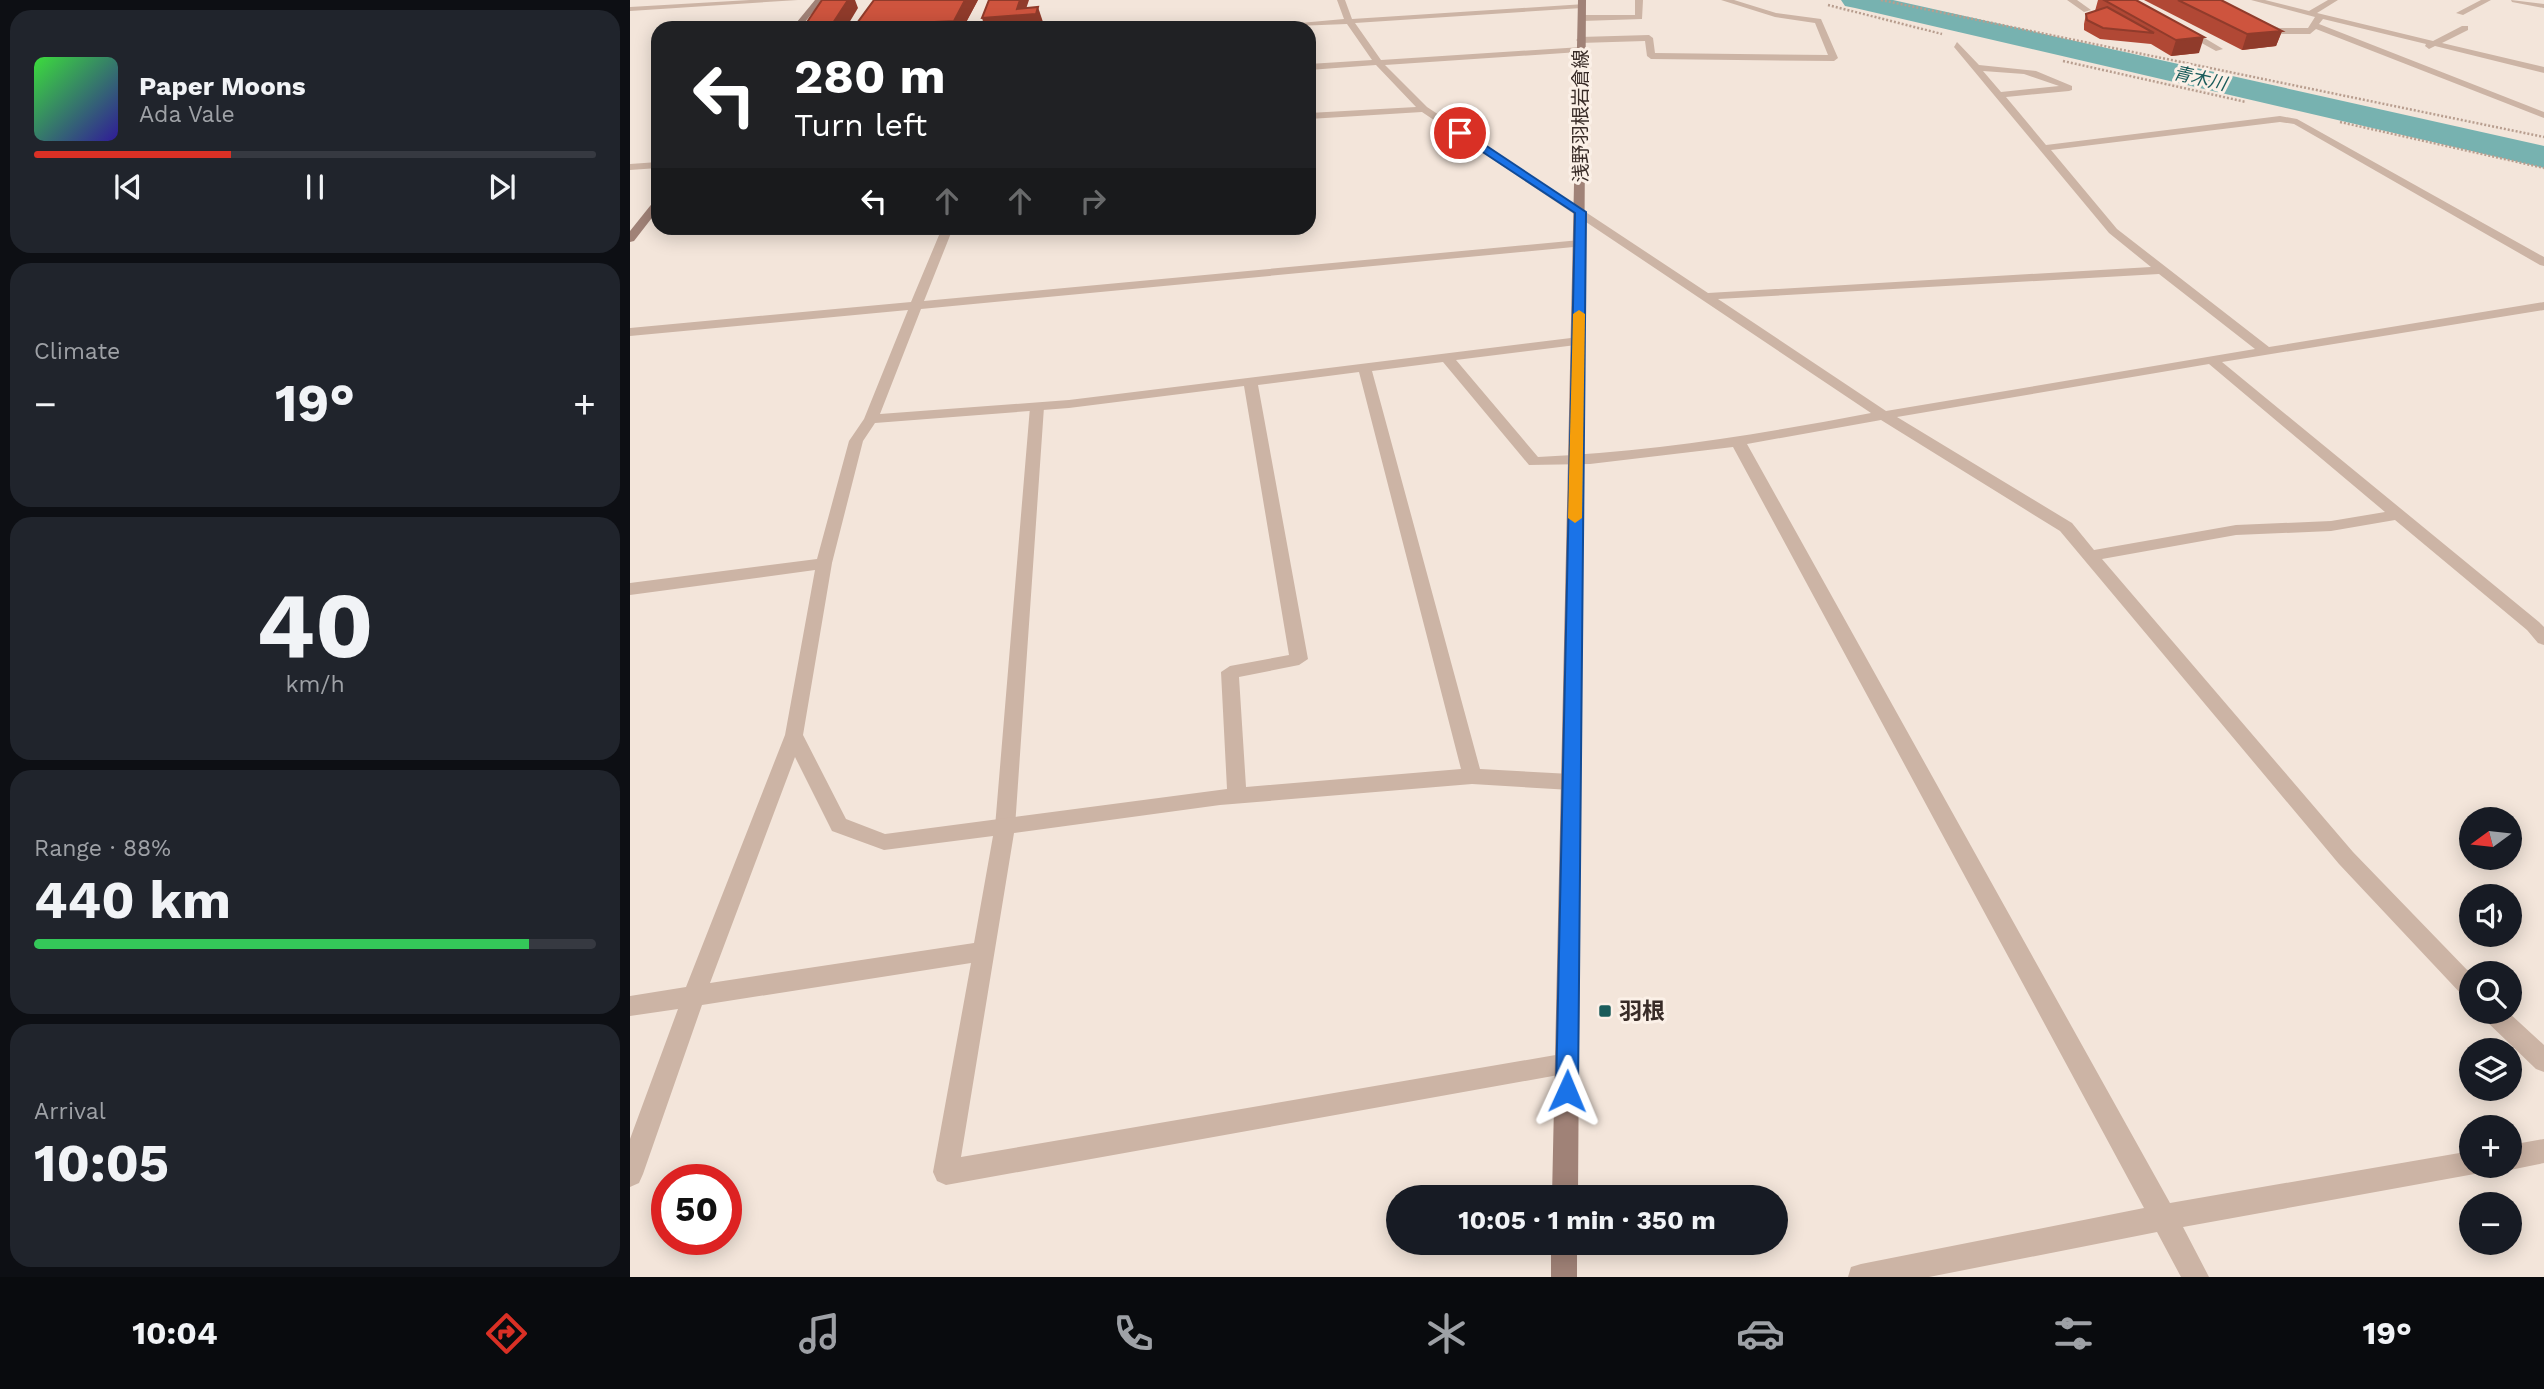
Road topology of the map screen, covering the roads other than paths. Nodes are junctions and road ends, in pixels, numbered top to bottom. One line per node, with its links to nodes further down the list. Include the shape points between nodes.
1 (794, 0): 13 (street)
2 (818, 0): 17 (main road)
3 (1341, 0): 18 (street)
4 (1639, 0): 12 (street, via 1639,17)
5 (1725, 0): 25 (street, via 1775,15 1818,21 1835,58 1651,56 1649,38)
6 (2071, 0): 14 (street)
7 (2255, 0): 15 (street)
8 (2334, 0): 15 (street)
9 (2487, 0): 16 (street)
10 (2515, 0): 11 (street)
11 (2544, 6)
12 (1582, 8): 18 (street); 25 (main road, 浅野羽根岩倉線)
13 (630, 9)
14 (2087, 10)
15 (2316, 13): 22 (street); 24 (street)
16 (2460, 13)
17 (802, 21)
18 (1347, 21): 20 (street); 29 (street)
19 (2256, 22): 22 (street, via 2292,33 2310,31)
20 (1316, 23)
21 (2175, 24): 27 (street)
22 (2314, 25): 28 (street)
23 (2465, 28): 24 (street)
24 (2434, 43): 28 (street); 32 (street)
25 (1580, 44): 29 (street); 41 (main road, 浅野羽根岩倉線)
26 (1957, 45): 31 (street)
27 (2219, 49)
28 (2417, 56): 35 (street)
29 (1379, 62): 30 (street); 34 (street)
30 (1316, 66)
31 (1976, 68): 33 (street); 33 (street, via 2002,67 2059,81 2069,88)
32 (2544, 70)
33 (1998, 95): 37 (street)
34 (1424, 109): 36 (street); 41 (street)
35 (2544, 115)
36 (1316, 116)
37 (2044, 148): 45 (street, via 2280,119 2297,122); 46 (street, via 2113,231)
38 (651, 166): 39 (street)
39 (630, 167)
40 (651, 212): 43 (main road)
41 (1581, 212): 44 (main road, 浅野羽根岩倉線); 47 (street)
42 (944, 235): 48 (street)
43 (630, 239)
44 (1580, 244): 48 (street); 51 (main road, 浅野羽根岩倉線)
45 (2544, 262)
46 (2159, 270): 47 (street); 52 (street)
47 (1709, 296): 58 (street)
48 (917, 303): 50 (street); 59 (street)
49 (2544, 306): 52 (street)
50 (630, 332)
51 (1579, 341): 53 (street); 61 (main road, 浅野羽根岩倉線)
52 (2268, 353): 54 (street)
53 (1447, 358): 55 (street); 61 (street, via 1534,462)
54 (2214, 362): 58 (street); 62 (street)
55 (1364, 367): 56 (street); 68 (street)
56 (1250, 380): 57 (street); 70 (street, via 1299,659 1230,672)
57 (1037, 407): 59 (street); 71 (street)
58 (1885, 416): 60 (street); 63 (street, via 2066,527)
59 (870, 419): 64 (street, via 856,441)
60 (1738, 442): 61 (street); 84 (street)
61 (1576, 461): 69 (main road, 浅野羽根岩倉線)
62 (2397, 515): 63 (street, via 2331,526 2236,530); 66 (street)
63 (2090, 556): 73 (street, via 2346,858)
64 (824, 563): 65 (street); 67 (street)
65 (630, 589)
66 (2544, 639)
67 (794, 735): 71 (street, via 838,825 884,842); 74 (street)
68 (1472, 776): 69 (street); 70 (street)
69 (1572, 782): 78 (main road, 浅野羽根岩倉線)
70 (1237, 795): 71 (street)
71 (1005, 827): 72 (street)
72 (984, 951): 74 (street); 78 (street, via 946,1172)
73 (2459, 976)
74 (695, 995): 75 (street); 82 (street)
75 (630, 1006)
76 (2505, 1024): 77 (street)
77 (2544, 1061)
78 (1567, 1065): 83 (main road, 浅野羽根岩倉線)
79 (2544, 1151): 80 (street)
80 (2522, 1155)
81 (2459, 1166): 84 (street)
82 (630, 1174)
83 (1565, 1185)
84 (2165, 1217): 87 (street); 88 (street)
85 (1564, 1255): 86 (main road)
86 (1564, 1277)
87 (1861, 1277)
88 (2196, 1277)

